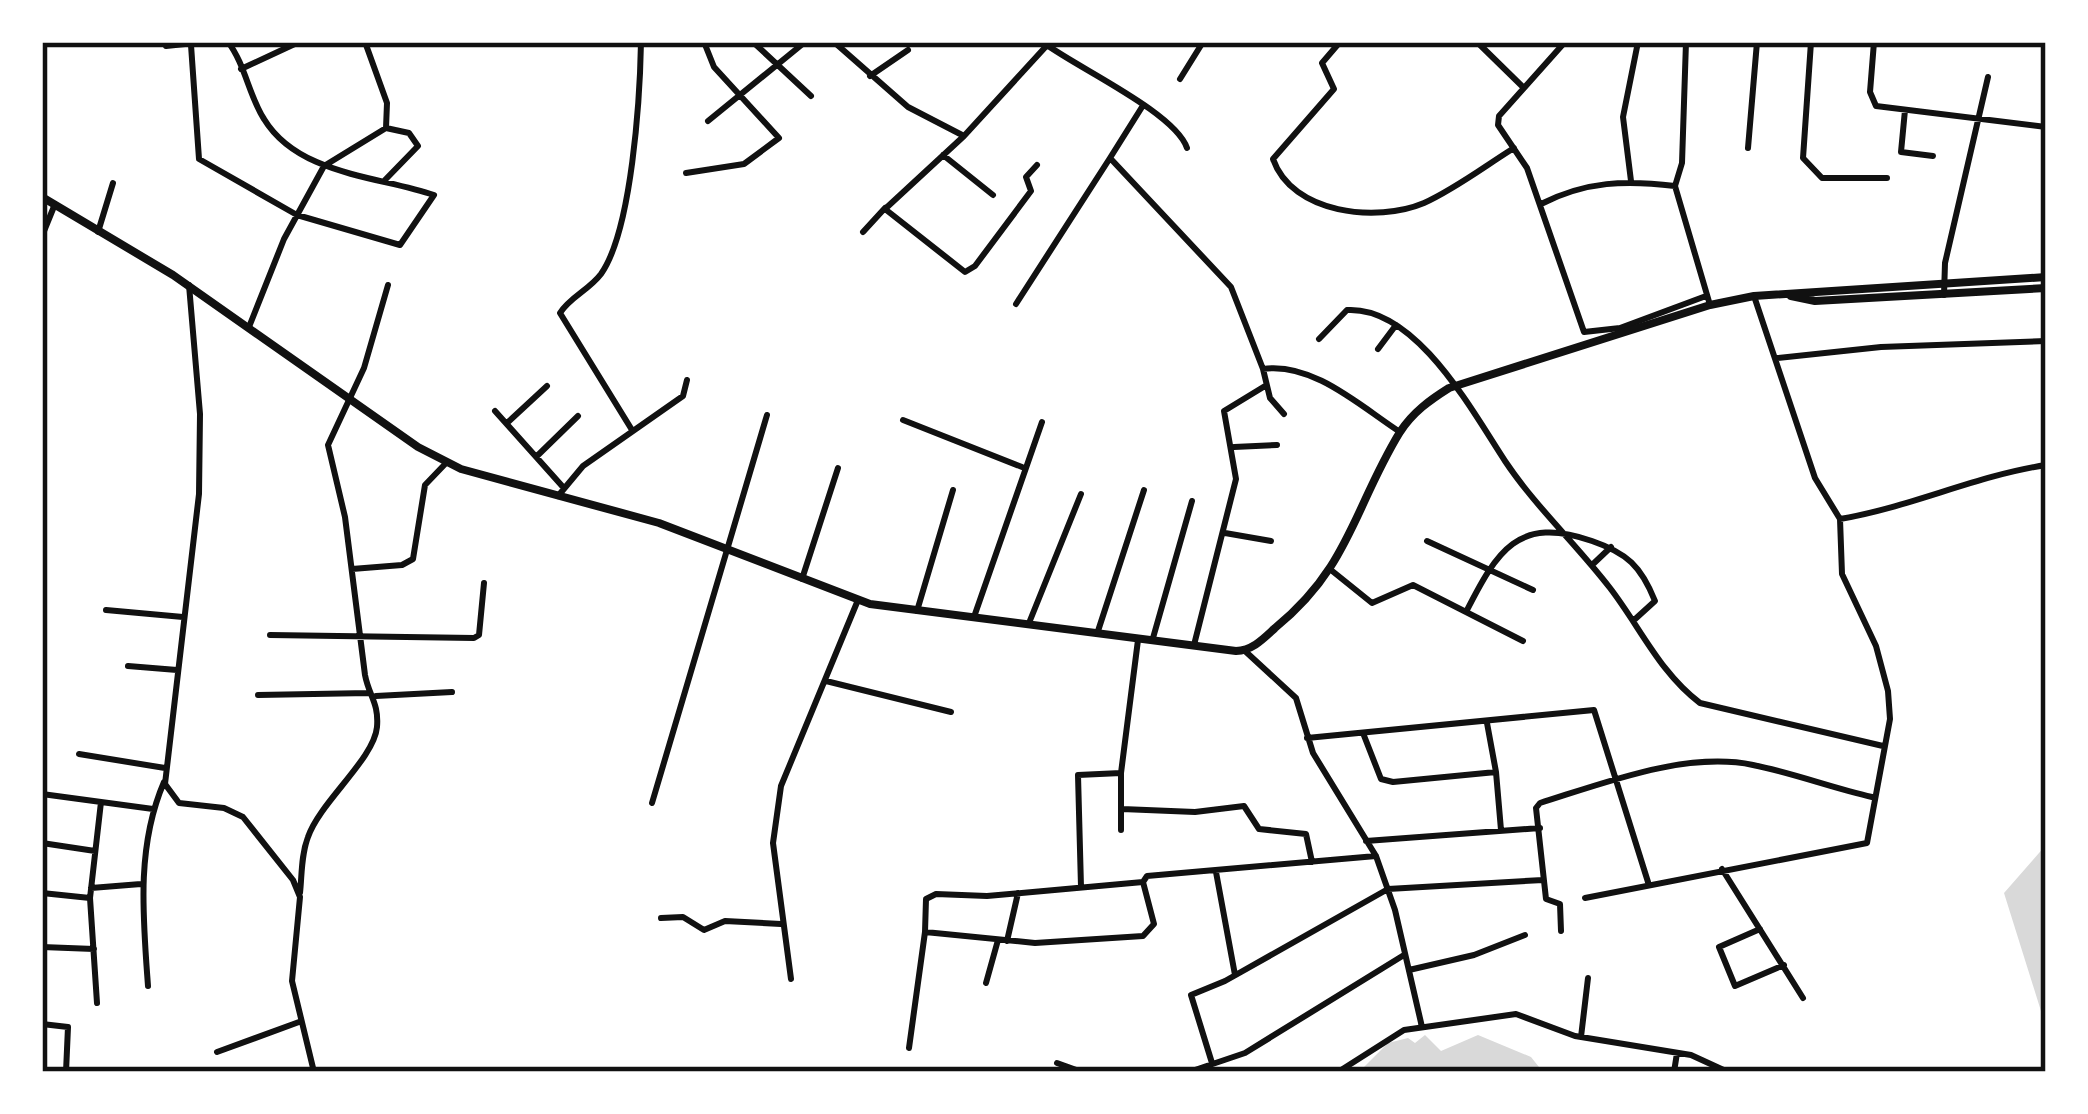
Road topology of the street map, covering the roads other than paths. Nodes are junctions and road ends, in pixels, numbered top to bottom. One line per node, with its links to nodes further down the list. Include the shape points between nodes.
1 (62, 42): 20 (street)
2 (204, 42): 22 (street)
3 (228, 42): 26 (street)
4 (299, 42): 26 (street)
5 (365, 42): 38 (street, via 387,103)
6 (641, 42): 90 (street, via 640,113 609,253 603,271 560,313)
7 (704, 42): 31 (street)
8 (753, 42): 25 (street)
9 (805, 42): 25 (street)
10 (834, 42): 27 (street)
11 (1203, 42): 29 (street)
12 (1340, 42): 41 (street, via 1322,60 1334,89 1273,159 1314,201 1350,212 1410,207)
13 (1477, 42): 30 (street)
14 (1565, 42): 30 (street)
15 (1638, 42): 50 (street, via 1623,117)
16 (1686, 42): 53 (street)
17 (1757, 42): 42 (street)
18 (1811, 42): 49 (street, via 1803,158 1822,178)
19 (1874, 42): 34 (street, via 1870,101)
20 (42, 44)
21 (1049, 44): 33 (street); 39 (street)
22 (190, 45): 23 (street); 59 (street, via 195,155)
23 (166, 46)
24 (908, 50): 27 (street)
25 (776, 64): 31 (street); 32 (street)
26 (241, 69): 47 (street, via 275,135)
27 (870, 76): 39 (street)
28 (1988, 77): 35 (street)
29 (1180, 79)
30 (1524, 88): 41 (street, via 1497,120)
31 (738, 94): 36 (street); 48 (street, via 778,141 744,164)
32 (811, 96)
33 (1142, 107): 40 (street, via 1178,131); 45 (street)
34 (1905, 110): 35 (street); 44 (street, via 1901,152)
35 (1980, 119): 37 (street); 67 (street)
36 (708, 121)
37 (2046, 127)
38 (386, 128): 47 (street); 51 (street, via 409,133 418,146)
39 (964, 136): 43 (street)
40 (1186, 148)
41 (1514, 148): 57 (street)
42 (1748, 148)
43 (943, 155): 54 (street); 58 (street)
44 (1933, 156)
45 (1110, 158): 70 (street); 77 (street, via 1231,287)
46 (1036, 165): 58 (street, via 1026,177 1030,191 970,272)
47 (324, 166): 51 (street); 59 (street)
48 (686, 172)
49 (1887, 178)
50 (1631, 181): 53 (street); 57 (street, via 1569,190)
51 (384, 182): 59 (street, via 436,198 400,245)
52 (112, 183): 60 (street)
53 (1675, 186): 69 (street)
54 (993, 195)
55 (42, 197): 56 (street)
56 (55, 204): 60 (street); 62 (street)
57 (1541, 204): 69 (street, via 1583,332)
58 (885, 208): 61 (street)
59 (297, 215): 72 (street)
60 (98, 232): 64 (street)
61 (863, 232)
62 (42, 236)
63 (2046, 277): 67 (street)
64 (189, 285): 72 (street); 122 (street, via 201,457)
65 (388, 285): 82 (street)
66 (2046, 288): 67 (street)
67 (1943, 290): 68 (street, via 1815,301)
68 (1754, 296): 69 (street); 76 (street)
69 (1708, 301): 81 (street)
70 (1016, 304)
71 (1396, 325): 73 (street, via 1347,310); 75 (street); 81 (street)
72 (249, 327): 82 (street)
73 (1319, 339)
74 (2046, 341): 76 (street)
75 (1378, 350)
76 (1777, 358): 104 (street, via 1815,478)
77 (1263, 369): 80 (street); 91 (street, via 1313,376)
78 (687, 380): 90 (street, via 683,396)
79 (547, 386): 89 (street)
80 (1265, 386): 84 (street); 93 (street, via 1224,411)
81 (1455, 386): 91 (street); 105 (street)
82 (351, 400): 95 (street); 112 (street, via 328,445)
83 (495, 411): 89 (street)
84 (1284, 414)
85 (767, 415): 109 (street)
86 (578, 416): 94 (street)
87 (902, 420): 97 (street)
88 (1042, 422): 97 (street)
89 (507, 423): 94 (street)
90 (632, 430): 101 (street)
91 (1400, 432): 113 (street)
92 (1276, 445): 93 (street)
93 (1234, 447): 106 (street)
94 (536, 457): 101 (street)
95 (447, 462): 101 (street); 112 (street, via 425,485 413,559)
96 (2046, 465): 104 (street)
97 (1022, 466): 123 (street)
98 (838, 468): 115 (street)
99 (953, 490): 120 (street)
100 (1144, 490): 127 (street)
101 (561, 492): 109 (street)
102 (1081, 494): 125 (street)
103 (1192, 501): 130 (street)
104 (1840, 519): 144 (street, via 1842,574 1888,692)
105 (1564, 532): 110 (street); 111 (street); 114 (street, via 1525,535)
106 (1225, 533): 107 (street); 132 (street)
107 (1270, 541)
108 (1427, 541): 114 (street)
109 (729, 547): 115 (street); 154 (street)
110 (1611, 547): 111 (street); 124 (street, via 1629,556 1654,597)
111 (1592, 565): 124 (street)
112 (352, 569): 126 (street)
113 (1331, 570): 121 (street, via 1372,603 1413,585); 133 (street, via 1303,606)
114 (1488, 570): 117 (street); 121 (street)
115 (802, 579): 118 (street)
116 (484, 583): 126 (street, via 477,637)
117 (1533, 590)
118 (858, 600): 120 (street); 136 (street)
119 (106, 610): 122 (street)
120 (917, 611): 123 (street)
121 (1466, 613): 131 (street)
122 (183, 617): 135 (street)
123 (974, 617): 125 (street)
124 (1633, 622): 144 (street, via 1700,703)
125 (1029, 623): 127 (street)
126 (360, 632): 128 (street); 138 (street)
127 (1098, 632): 129 (street)
128 (270, 634)
129 (1139, 636): 130 (street); 148 (street)
130 (1154, 638): 132 (street)
131 (1523, 641)
132 (1194, 645): 133 (street)
133 (1245, 650): 143 (street, via 1296,698)
134 (128, 666): 135 (street)
135 (177, 670): 146 (street)
136 (826, 681): 140 (street); 179 (street, via 781,786 773,843)
137 (452, 692): 138 (street)
138 (373, 694): 139 (street); 176 (street, via 375,739 306,840)
139 (259, 695)
140 (951, 712)
141 (1487, 723): 142 (street); 147 (street); 150 (street, via 1594,710)
142 (1363, 733): 143 (street); 147 (street, via 1386,782)
143 (1307, 738): 160 (street)
144 (1884, 746): 152 (street)
145 (80, 754): 146 (street)
146 (165, 768): 149 (street)
147 (1496, 772): 159 (street)
148 (1121, 773): 156 (street); 171 (street, via 1082,772 1076,782)
149 (165, 778): 155 (street); 176 (street, via 179,802 243,817)
150 (1617, 781): 152 (street, via 1685,765 1750,764); 157 (street, via 1540,803); 168 (street)
151 (42, 794): 153 (street)
152 (1874, 798): 165 (street, via 1864,846)
153 (101, 802): 155 (street); 162 (street)
154 (652, 803)
155 (153, 809): 170 (street)
156 (1122, 809): 158 (street); 164 (street, via 1247,807 1259,829 1305,833)
157 (1540, 828): 159 (street); 167 (street)
158 (1121, 830)
159 (1502, 830): 160 (street)
160 (1366, 841): 163 (street)
161 (42, 842): 162 (street)
162 (94, 850): 174 (street)
163 (1376, 856): 164 (street); 172 (street)
164 (1312, 862): 166 (street)
165 (1722, 869): 168 (street); 180 (street)
166 (1216, 872): 169 (street); 190 (street)
167 (1543, 880): 172 (street); 181 (street, via 1546,899 1560,904)
168 (1648, 881): 177 (street)
169 (1143, 882): 171 (street); 184 (street, via 1154,924 1149,934)
170 (141, 884): 174 (street); 194 (street)
171 (1081, 886): 175 (street)
172 (1388, 889): 187 (street); 190 (street)
173 (42, 893): 174 (street)
174 (91, 893): 186 (street)
175 (1018, 893): 182 (street, via 929,896); 184 (street)
176 (300, 896): 197 (street, via 292,966)
177 (1585, 898)
178 (662, 918): 179 (street, via 683,917 704,930 725,921)
179 (781, 924): 192 (street)
180 (1760, 929): 188 (street); 188 (street, via 1719,947 1735,986)
181 (1561, 931)
182 (926, 932): 184 (street); 201 (street)
183 (1526, 935): 189 (street)
184 (1003, 940): 193 (street)
185 (42, 946): 186 (street)
186 (94, 949): 196 (street)
187 (1404, 955): 189 (street); 205 (street, via 1258,1046)
188 (1784, 964): 195 (street)
189 (1407, 971): 199 (street)
190 (1235, 976): 205 (street, via 1191,995)
191 (1588, 978): 200 (street)
192 (790, 980)
193 (986, 983)
194 (148, 986)
195 (1804, 998)
196 (98, 1003)
197 (299, 1022): 202 (street); 207 (street)
198 (42, 1024): 206 (street, via 68,1027)
199 (1422, 1027): 200 (street, via 1516,1014); 210 (street, via 1397,1033)
200 (1582, 1037): 203 (street)
201 (909, 1048)
202 (217, 1052)
203 (1677, 1053): 211 (street); 212 (street)
204 (1057, 1064): 208 (street)
205 (1212, 1064): 209 (street)
206 (66, 1072)
207 (314, 1072)
208 (1082, 1072)
209 (1189, 1072)
210 (1338, 1072)
211 (1674, 1072)
212 (1727, 1072)

